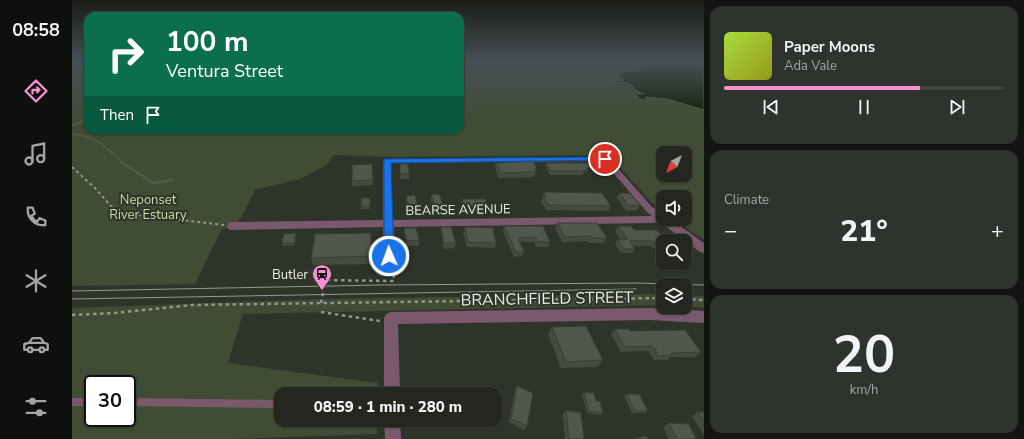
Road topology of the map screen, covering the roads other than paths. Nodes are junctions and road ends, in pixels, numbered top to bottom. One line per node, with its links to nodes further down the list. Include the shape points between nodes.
1 (656, 214): 3 (street, via 644,204 605,159 387,161)
2 (656, 219): 3 (street, BEARSE AVENUE)
3 (388, 223): 4 (street, BEARSE AVENUE); 7 (street)
4 (232, 226)
5 (672, 226): 6 (street)
6 (704, 249)
7 (389, 256)
8 (704, 317): 9 (street, BRANCHFIELD STREET, via 650,314 391,319)
9 (392, 387)
10 (72, 402): 11 (lane)
11 (84, 402)
12 (136, 402): 13 (lane)
13 (274, 404)
14 (392, 427): 15 (street)
15 (393, 439)

